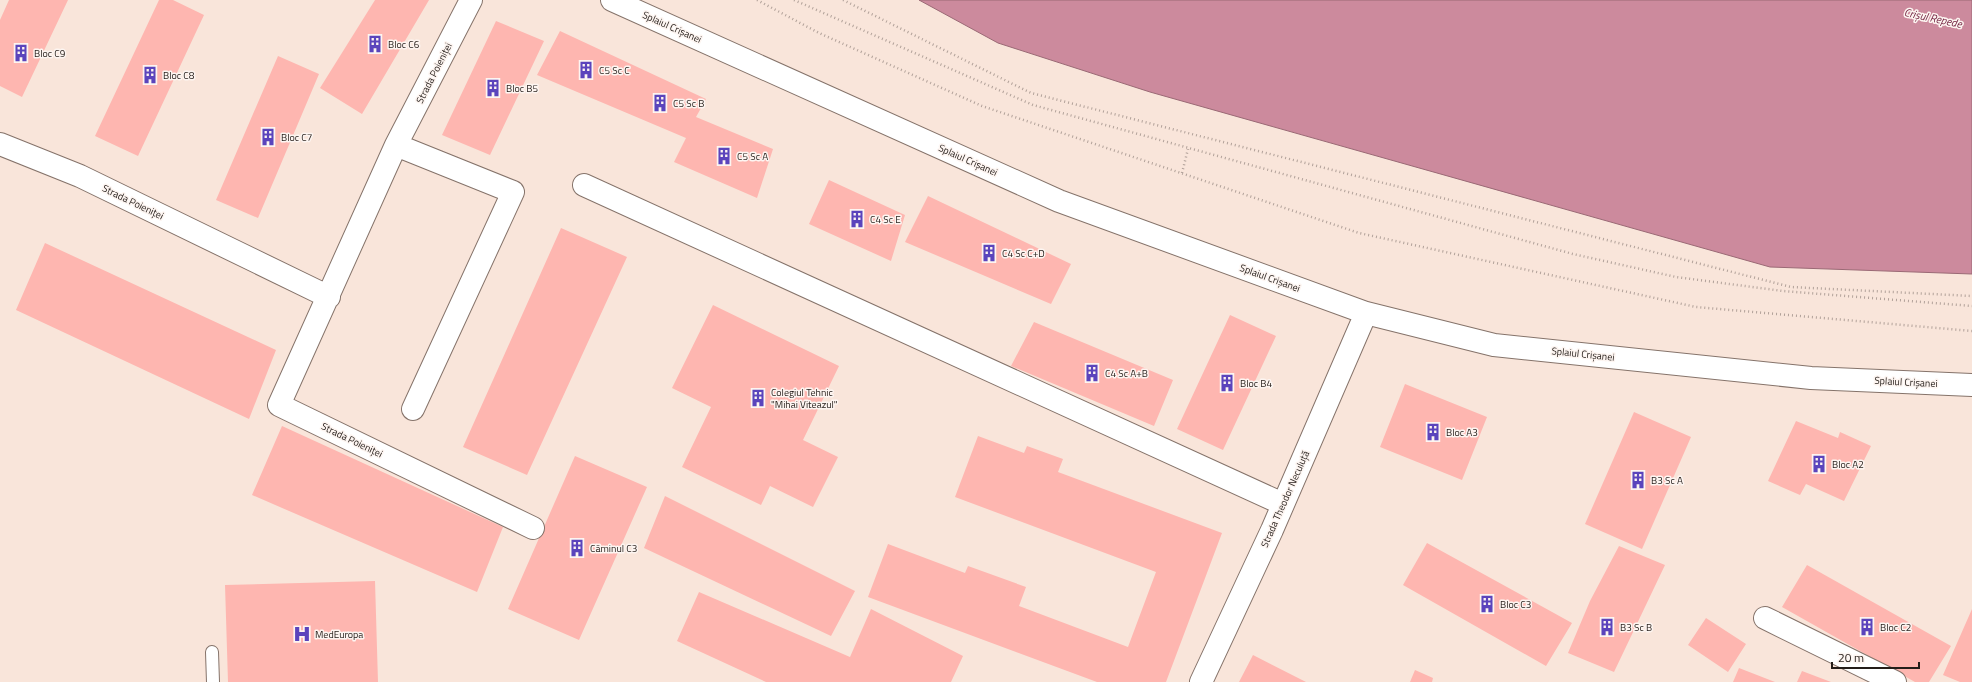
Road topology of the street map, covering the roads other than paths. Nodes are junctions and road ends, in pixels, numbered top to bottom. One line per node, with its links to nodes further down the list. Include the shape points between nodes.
1 (471, 0): 4 (street, Strada Poieniței)
2 (612, 0): 7 (street, Splaiul Crișanei, via 1059,201)
3 (0, 144): 6 (street, Strada Poieniței, via 80,176)
4 (396, 145): 6 (street, Strada Poieniței); 9 (street, via 513,192)
5 (584, 185): 10 (street)
6 (329, 297): 11 (street, Strada Poieniței, via 278,405)
7 (1366, 314): 8 (street, Splaiul Crișanei, via 1494,345 1811,378); 10 (street, Strada Theodor Neculuță)
8 (1972, 385)
9 (413, 409)
10 (1283, 504): 15 (street, Strada Theodor Neculuță)
11 (533, 528)
12 (1765, 618): 16 (street)
13 (212, 652): 14 (lane)
14 (213, 682)
15 (1200, 682)
16 (1895, 682)

